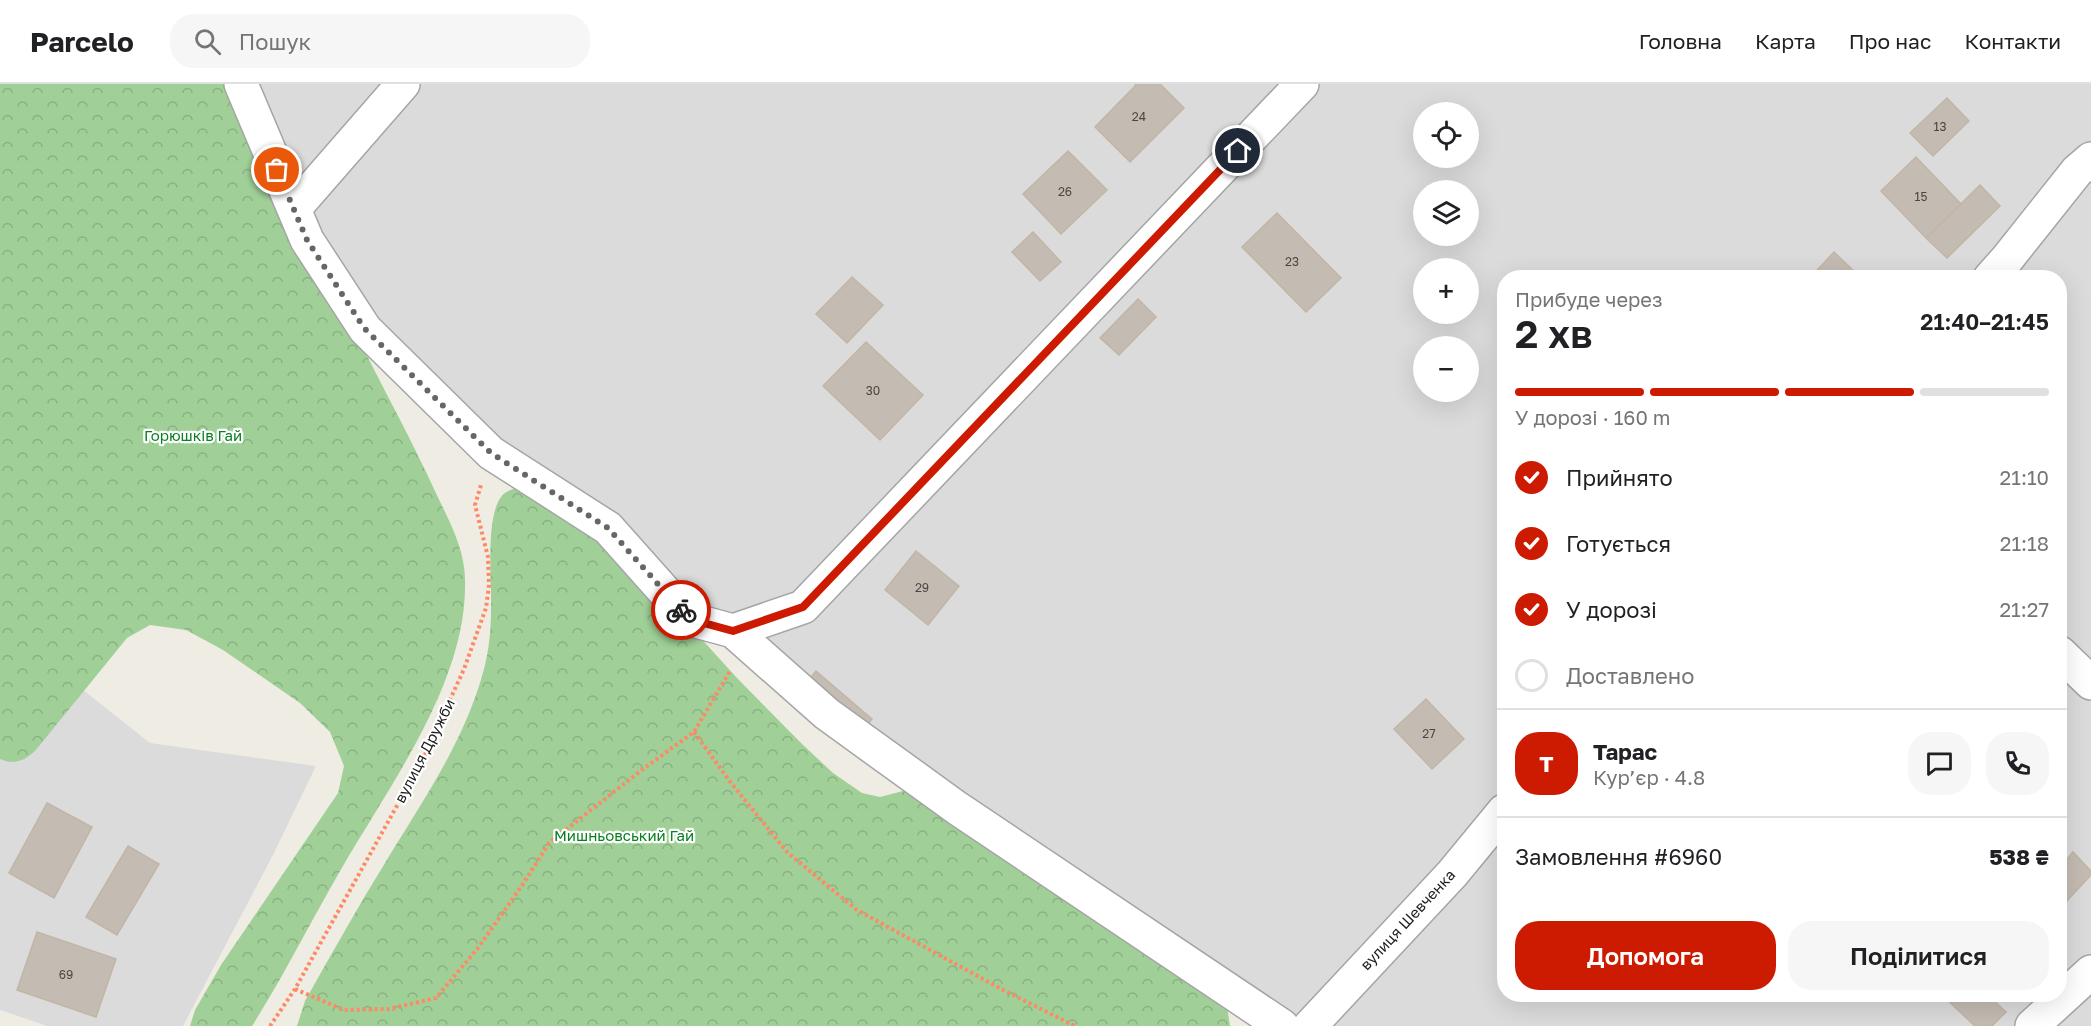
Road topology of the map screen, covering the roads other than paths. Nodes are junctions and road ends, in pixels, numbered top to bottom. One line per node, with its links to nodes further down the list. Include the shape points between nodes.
1 (241, 84): 5 (street)
2 (403, 84): 5 (street)
3 (1302, 84): 7 (street, via 803,607)
4 (2091, 159): 6 (street)
5 (294, 209): 7 (street, via 307,240 364,328 491,453 608,528 689,619)
6 (1997, 270)
7 (733, 631): 14 (street, via 827,714 957,808)
8 (2067, 660): 9 (street)
9 (2091, 683)
10 (1497, 820): 15 (street, вулиця Шевченка)
11 (2091, 972): 12 (street)
12 (2067, 994)
13 (2058, 1002): 16 (street)
14 (1282, 1026)
15 (1310, 1026)
16 (2032, 1026)

